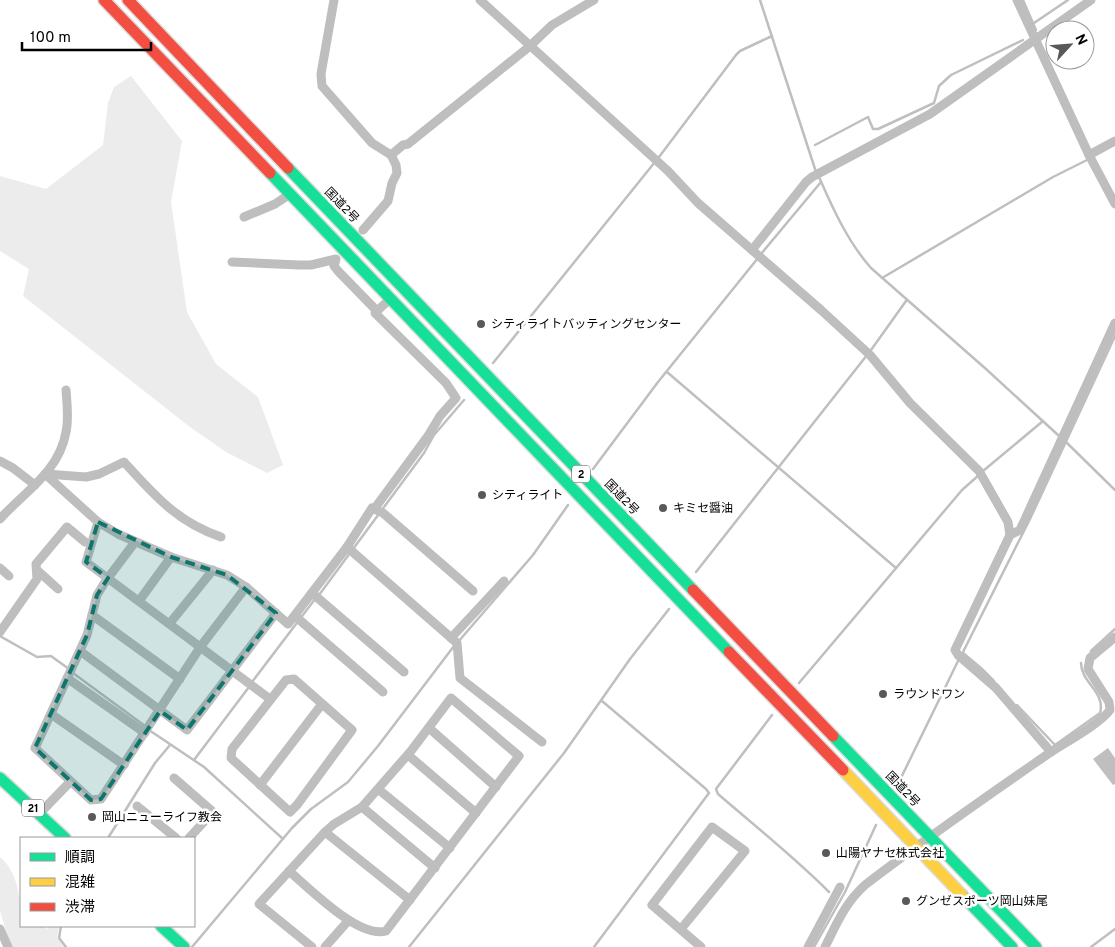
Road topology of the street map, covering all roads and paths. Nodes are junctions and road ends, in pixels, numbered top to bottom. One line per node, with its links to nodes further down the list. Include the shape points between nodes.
1 (104, 0): 13 (main road, 2)
2 (128, 0): 87 (main road, 国道2号 / 2)
3 (334, 0): 11 (street, via 321,74 322,86 372,143)
4 (480, 0): 9 (street)
5 (594, 0): 9 (street, via 552,25)
6 (1017, 0): 8 (street)
7 (1091, 0): 8 (street)
8 (1034, 40): 12 (street); 17 (street, via 930,114 806,182)
9 (530, 46): 11 (street); 17 (street)
10 (1115, 141): 12 (street)
11 (391, 155): 16 (street, via 397,173 388,201)
12 (1089, 155): 14 (street)
13 (290, 194): 15 (street); 19 (main road, 2)
14 (1115, 204)
15 (244, 217)
16 (363, 230)
17 (757, 254): 31 (street, via 868,354 910,403 981,473 1008,522)
18 (232, 262): 20 (street, via 311,265 336,259 334,266 338,272)
19 (390, 299): 20 (street); 22 (main road, 2)
20 (377, 311): 23 (street, via 375,313)
21 (1115, 323): 31 (street, via 1020,530)
22 (459, 371): 23 (street); 88 (main road, 2)
23 (446, 384): 28 (street, via 456,398 440,416)
24 (66, 390): 26 (street, via 67,431 63,447)
25 (0, 461): 27 (street)
26 (45, 474): 27 (street); 30 (street); 32 (street, via 86,477 124,462 158,500 202,530)
27 (35, 485): 29 (street)
28 (378, 510): 35 (street, via 372,508); 45 (street)
29 (0, 519)
30 (98, 522): 34 (street); 41 (street, via 86,562)
31 (1010, 535): 70 (street, via 956,646 958,656 996,688)
32 (221, 537)
33 (85, 542): 38 (street, via 67,527 39,559)
34 (135, 542): 36 (street); 41 (street)
35 (350, 550): 46 (street); 55 (street)
36 (171, 557): 39 (street); 47 (street)
37 (0, 568): 40 (street)
38 (37, 570): 44 (street); 50 (street, via 38,579)
39 (212, 570): 43 (street); 52 (street)
40 (9, 576)
41 (108, 578): 47 (street); 48 (street, via 97,596)
42 (504, 581): 55 (street)
43 (246, 587): 49 (street); 56 (street)
44 (58, 589)
45 (473, 591)
46 (315, 595): 51 (street); 59 (street)
47 (139, 601): 52 (street)
48 (92, 614): 57 (street); 61 (street)
49 (276, 614): 51 (street, via 288,624); 58 (street)
50 (3, 618): 53 (street)
51 (298, 618): 62 (street)
52 (170, 623): 56 (street)
53 (0, 632)
54 (1115, 637): 70 (street, via 1090,658 1088,669 1109,702 1110,710)
55 (452, 639): 69 (street, via 457,643 460,678)
56 (201, 646): 58 (street); 61 (street)
57 (80, 650): 60 (street); 65 (street)
58 (232, 671): 63 (street); 65 (street, via 187,730)
59 (404, 672)
60 (69, 673): 66 (street); 68 (street)
61 (180, 679): 65 (street)
62 (383, 692)
63 (270, 699): 64 (street, via 286,680 294,679); 76 (street, via 232,749 231,758)
64 (322, 704): 76 (street); 76 (street, via 352,730 297,806 290,812)
65 (160, 711): 68 (street)
66 (51, 714): 72 (street); 75 (street, via 35,748)
67 (429, 728): 71 (street); 77 (street); 77 (street, via 451,698 519,756)
68 (148, 730): 72 (street)
69 (542, 742)
70 (1051, 752): 87 (street)
71 (408, 755): 78 (street); 81 (street)
72 (124, 765): 75 (street, via 101,799 91,800)
73 (0, 778): 82 (main road, 21)
74 (174, 778): 86 (street, via 213,812)
75 (70, 782): 82 (street)
76 (260, 785)
77 (496, 787): 81 (street)
78 (378, 789): 80 (street); 89 (street)
79 (138, 806): 85 (street)
80 (362, 807): 83 (street); 90 (street)
81 (476, 813): 89 (street)
82 (39, 814): 84 (main road, 21)
83 (325, 832): 91 (street); 93 (street)
84 (64, 837)
85 (175, 837)
86 (190, 837)
87 (930, 837): 88 (street); 106 (main road, 国道2号 / 2)
88 (916, 847): 92 (street, via 865,885); 105 (main road, 2)
89 (450, 848): 90 (street)
90 (435, 868): 93 (street)
91 (289, 871): 94 (street); 100 (street, via 259,904)
92 (842, 894): 103 (street); 104 (street)
93 (410, 900): 94 (street, via 386,932 376,932)
94 (348, 921): 101 (street)
95 (162, 927): 99 (main road)
96 (0, 929): 98 (street)
97 (680, 930): 97 (street, via 652,905 712,826 745,851); 102 (street)
98 (8, 947)
99 (184, 947)
100 (312, 947)
101 (325, 947)
102 (701, 947)
103 (808, 947)
104 (825, 947)
105 (1012, 947)
106 (1036, 947)

